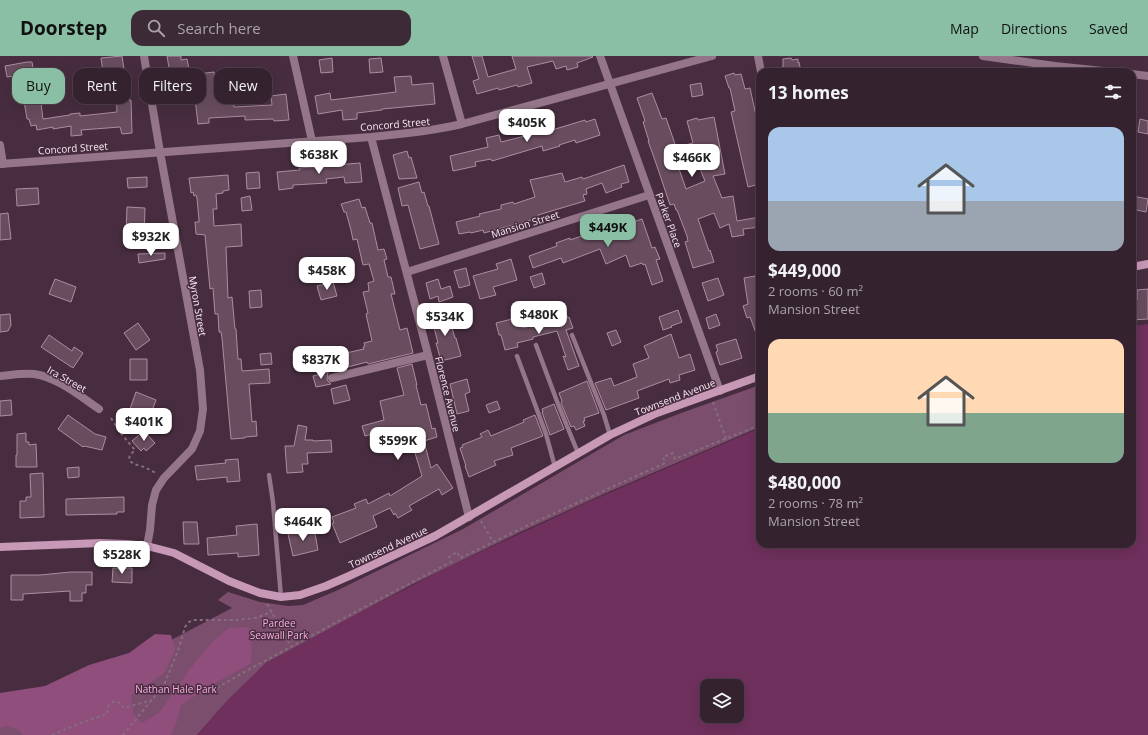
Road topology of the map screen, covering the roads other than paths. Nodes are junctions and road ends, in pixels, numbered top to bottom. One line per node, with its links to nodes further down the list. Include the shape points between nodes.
1 (144, 56): 17 (street, Myron Street)
2 (293, 56): 15 (street)
3 (443, 56): 13 (street)
4 (600, 56): 12 (street, Parker Place)
5 (712, 56): 12 (street, Concord Street)
6 (758, 56): 8 (street)
7 (983, 56): 9 (street)
8 (760, 68)
9 (1049, 68)
10 (1136, 74): 11 (street)
11 (1148, 76)
12 (609, 84): 13 (street, Concord Street); 19 (street, Parker Place)
13 (462, 124): 14 (street, Concord Street)
14 (371, 137): 15 (street, Concord Street); 22 (street, Florence Avenue)
15 (312, 140): 17 (street, Concord Street)
16 (0, 145): 18 (street)
17 (160, 152): 18 (street, Concord Street); 37 (street, Myron Street, via 200,370 203,409 200,431 192,449 156,490)
18 (2, 164)
19 (650, 196): 22 (street, Mansion Street); 30 (street, Parker Place)
20 (1148, 264): 21 (main road)
21 (1136, 266)
22 (407, 272): 25 (street, Florence Avenue)
23 (572, 335): 32 (lane)
24 (536, 345): 33 (lane)
25 (428, 355): 28 (street); 36 (street, Florence Avenue)
26 (517, 356): 34 (lane, via 546,434)
27 (0, 376): 31 (street, Ira Street, via 27,373 47,376)
28 (332, 378)
29 (756, 378): 30 (main road, Townsend Avenue)
30 (720, 391): 32 (main road, Townsend Avenue, via 657,413)
31 (99, 409)
32 (610, 434): 33 (main road, Townsend Avenue)
33 (578, 453): 34 (main road, Townsend Avenue)
34 (555, 467): 36 (main road, Townsend Avenue)
35 (269, 475): 39 (lane)
36 (472, 515): 39 (main road, Townsend Avenue, via 435,536 332,584 300,595)
37 (147, 546): 38 (main road, Townsend Avenue, via 108,543); 39 (main road, Townsend Avenue, via 174,553 229,581 260,593)
38 (0, 547)
39 (281, 597)

